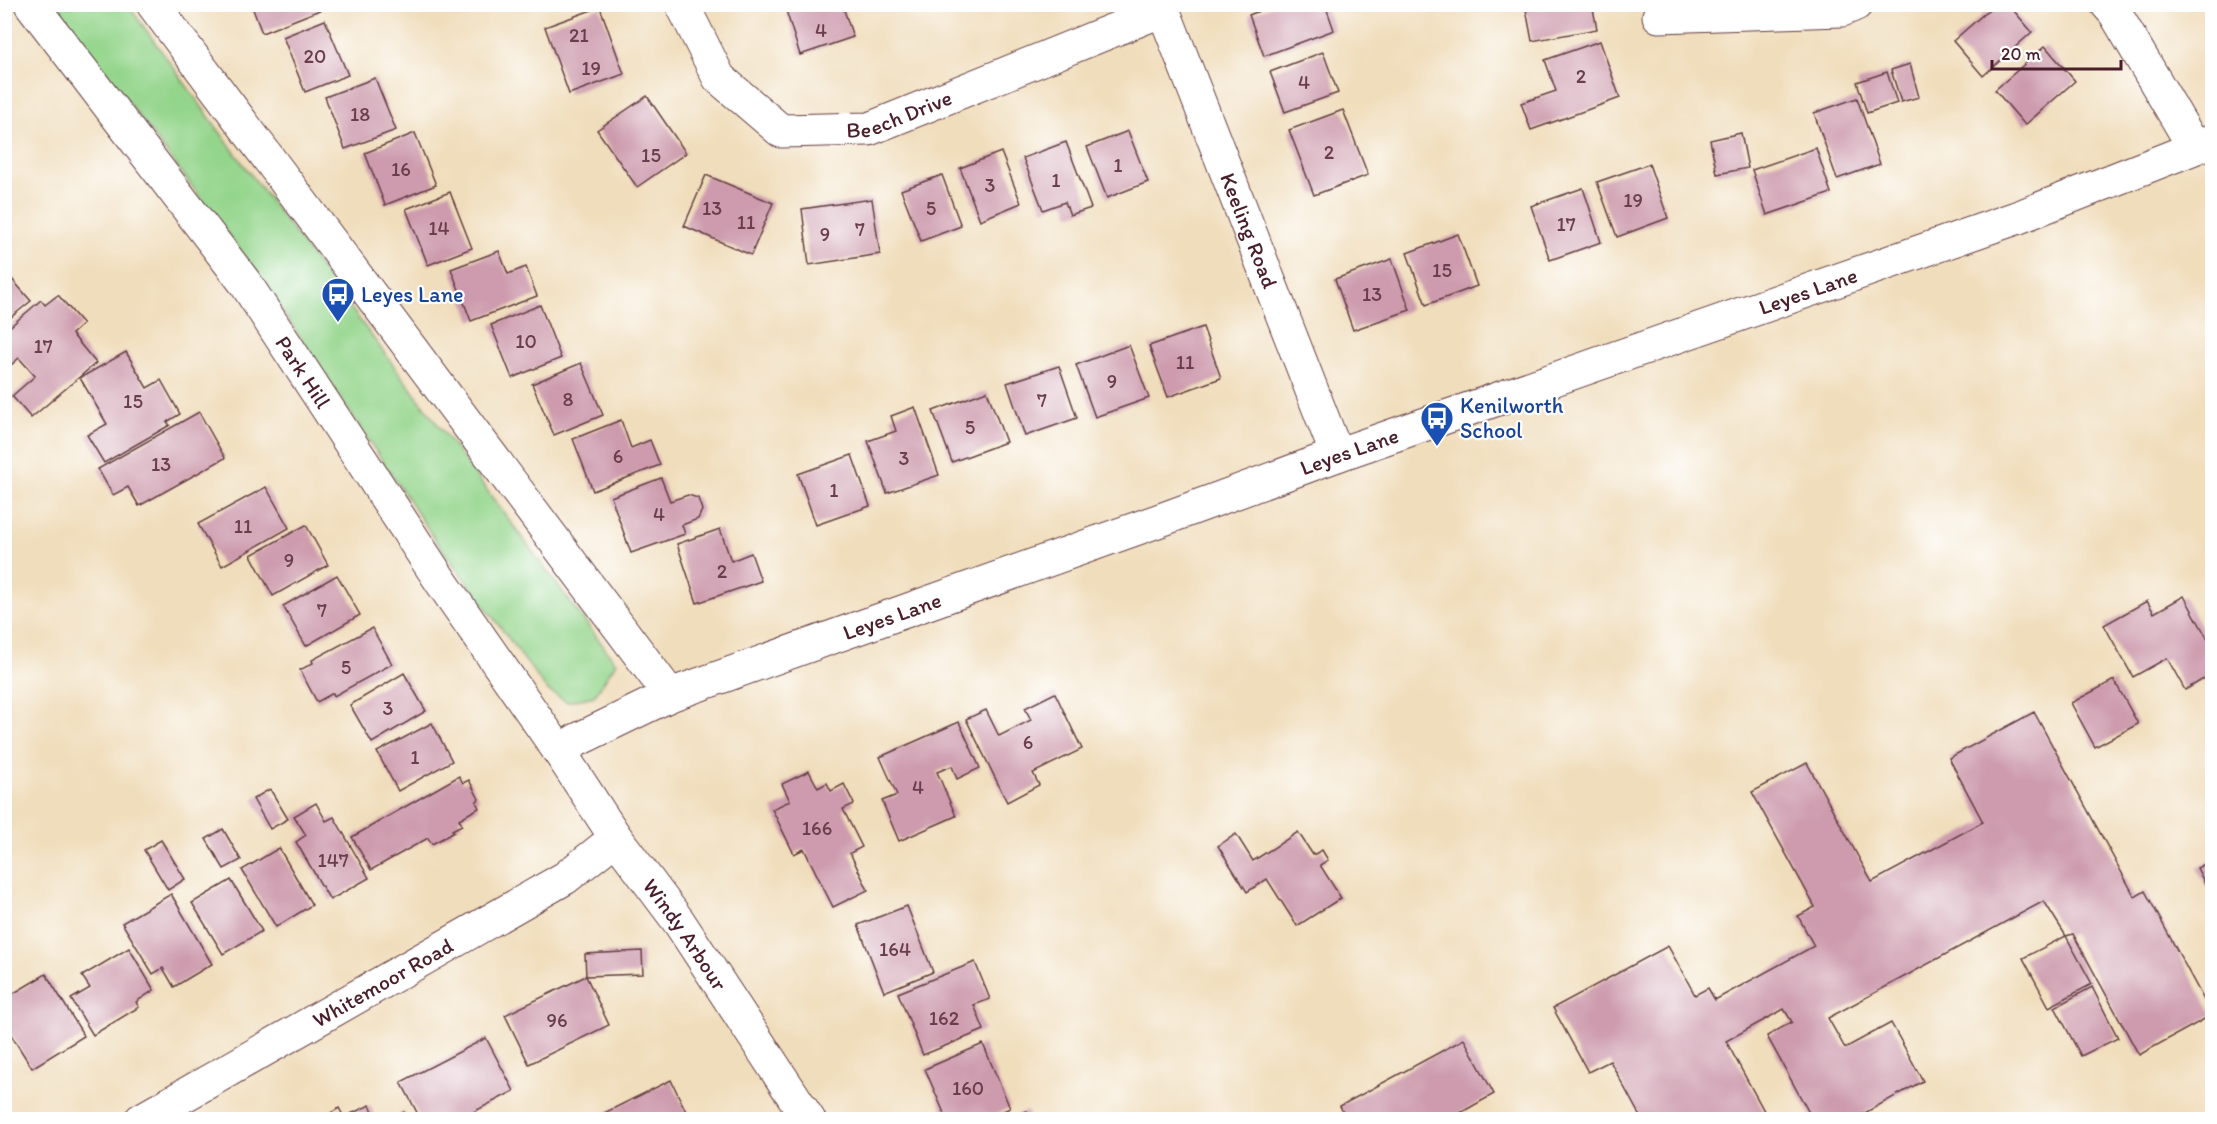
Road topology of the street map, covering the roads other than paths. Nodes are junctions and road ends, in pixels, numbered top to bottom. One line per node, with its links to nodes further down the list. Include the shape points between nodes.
1 (31, 4): 11 (street, Park Hill, via 246,284 440,580)
2 (153, 4): 10 (street)
3 (682, 4): 6 (street, Beech Drive, via 719,78 781,131 869,129)
4 (1856, 4): 7 (street, via 1842,10)
5 (2107, 4): 8 (street)
6 (1162, 7): 9 (street, Keeling Road)
7 (1659, 16)
8 (2203, 144): 9 (street, Leyes Lane, via 2019,217)
9 (1337, 455): 10 (street, Leyes Lane)
10 (670, 695): 11 (street, Leyes Lane)
11 (559, 751): 12 (street, Windy Arbour)
12 (616, 838): 13 (street, Whitemoor Road, via 565,878); 14 (street, Windy Arbour, via 679,922)
13 (141, 1119)
14 (809, 1119)

